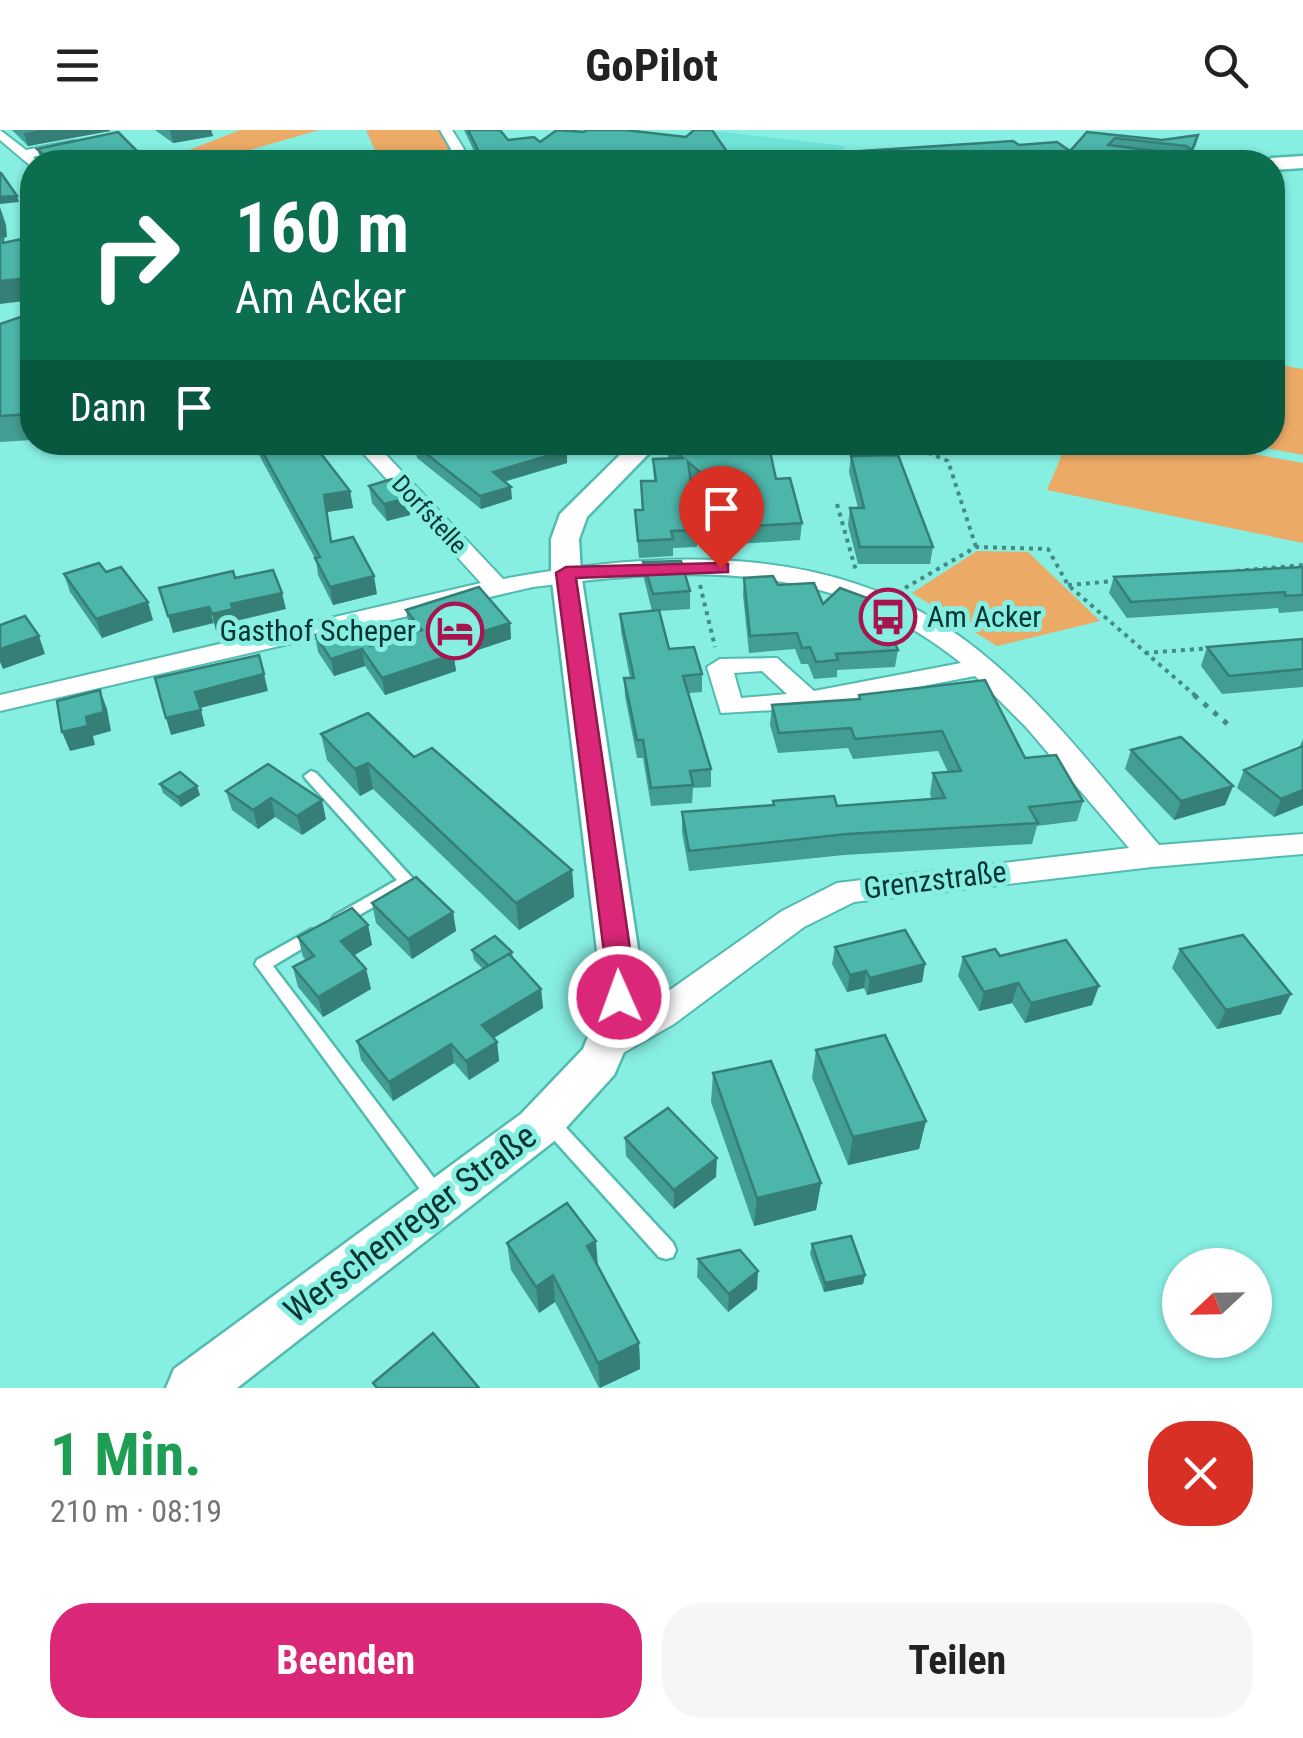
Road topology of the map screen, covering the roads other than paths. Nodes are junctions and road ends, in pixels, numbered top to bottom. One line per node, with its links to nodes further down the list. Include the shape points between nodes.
1 (0, 134): 4 (street)
2 (97, 141): 3 (street)
3 (61, 150)
4 (20, 151)
5 (375, 455): 10 (street, Dorfstelle)
6 (635, 455): 9 (street, via 574,514 565,539)
7 (713, 505): 8 (lane)
8 (721, 568): 9 (street); 11 (street, via 784,575 881,602 952,642)
9 (566, 573): 10 (street); 17 (street, via 621,976)
10 (496, 586): 13 (street)
11 (978, 668): 12 (street); 16 (street, via 1020,706)
12 (809, 700): 12 (street, via 730,707 720,667 768,663)
13 (0, 703)
14 (311, 776): 19 (lane, via 407,881 263,964)
15 (1303, 844): 16 (street, Grenzstraße)
16 (1152, 856): 17 (street, Grenzstraße, via 848,891 793,919 662,1014)
17 (611, 1042): 18 (street, Werschenreger Straße)
18 (546, 1119): 19 (street, Werschenreger Straße); 20 (lane)
19 (440, 1200): 21 (street, Werschenreger Straße)
20 (666, 1250)
21 (193, 1388)

